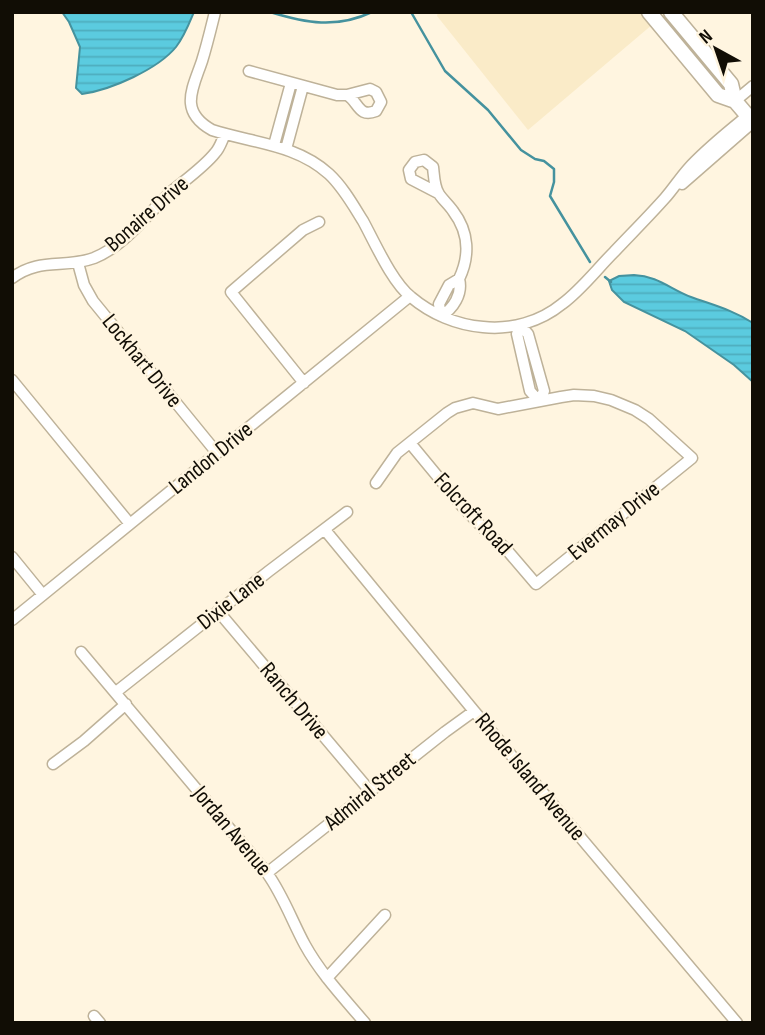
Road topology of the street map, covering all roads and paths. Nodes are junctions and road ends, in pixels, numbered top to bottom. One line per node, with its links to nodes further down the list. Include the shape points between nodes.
1 (215, 12): 11 (street, via 191,105 206,127)
2 (649, 12): 9 (main road, via 718,95)
3 (671, 12): 9 (main road, via 731,84)
4 (249, 71): 5 (street)
5 (292, 83): 6 (street); 12 (street)
6 (303, 86): 8 (street); 13 (street)
7 (753, 86): 9 (street)
8 (347, 95)
9 (735, 101): 10 (main road)
10 (751, 120): 23 (street, via 667,196 565,302)
11 (225, 134): 12 (street); 16 (street, Bonaire Drive, via 215,153 125,238 110,250)
12 (274, 145): 13 (street)
13 (286, 149): 20 (street, via 313,162 334,180)
14 (438, 193): 18 (street, via 465,233 466,256)
15 (319, 222): 28 (street, via 303,230 230,292)
16 (78, 263): 17 (street, Bonaire Drive, via 41,264); 31 (street, Lockhart Drive, via 93,302)
17 (12, 278)
18 (459, 279): 19 (street); 21 (street)
19 (444, 295): 21 (street); 22 (street, via 439,304)
20 (410, 296): 22 (street); 28 (street, Landon Drive)
21 (456, 301): 22 (street)
22 (441, 316): 23 (street, via 491,328)
23 (520, 325): 24 (street, via 517,334)
24 (529, 360): 25 (street); 26 (street)
25 (539, 374): 26 (street); 29 (street, via 544,391)
26 (527, 375): 29 (street)
27 (12, 380): 34 (street)
28 (304, 383): 31 (street, Landon Drive)
29 (538, 401): 30 (street, via 498,409 463,405); 37 (street, Evermay Drive, via 584,395 624,404 649,419 692,458)
30 (410, 443): 32 (street); 37 (street, Folcroft Road, via 461,506)
31 (217, 453): 34 (street, Landon Drive)
32 (376, 483)
33 (347, 512): 35 (street, Dixie Lane)
34 (130, 524): 38 (street, Landon Drive)
35 (325, 530): 39 (street, Dixie Lane); 44 (street, Rhode Island Avenue)
36 (12, 557): 38 (street)
37 (536, 584)
38 (43, 595): 40 (street, Landon Drive)
39 (219, 611): 42 (street, Dixie Lane); 46 (street, Ranch Drive)
40 (12, 620)
41 (81, 652): 42 (street, Jordan Avenue)
42 (116, 692): 43 (street, Jordan Avenue)
43 (126, 704): 45 (street); 47 (street, Jordan Avenue)
44 (474, 711): 46 (street, Admiral Street); 51 (street, Rhode Island Avenue)
45 (53, 764)
46 (370, 791): 47 (street, Admiral Street)
47 (267, 873): 49 (street, Jordan Avenue)
48 (385, 915): 49 (street)
49 (327, 978): 50 (street, Jordan Avenue)
50 (365, 1023)
51 (737, 1023)

